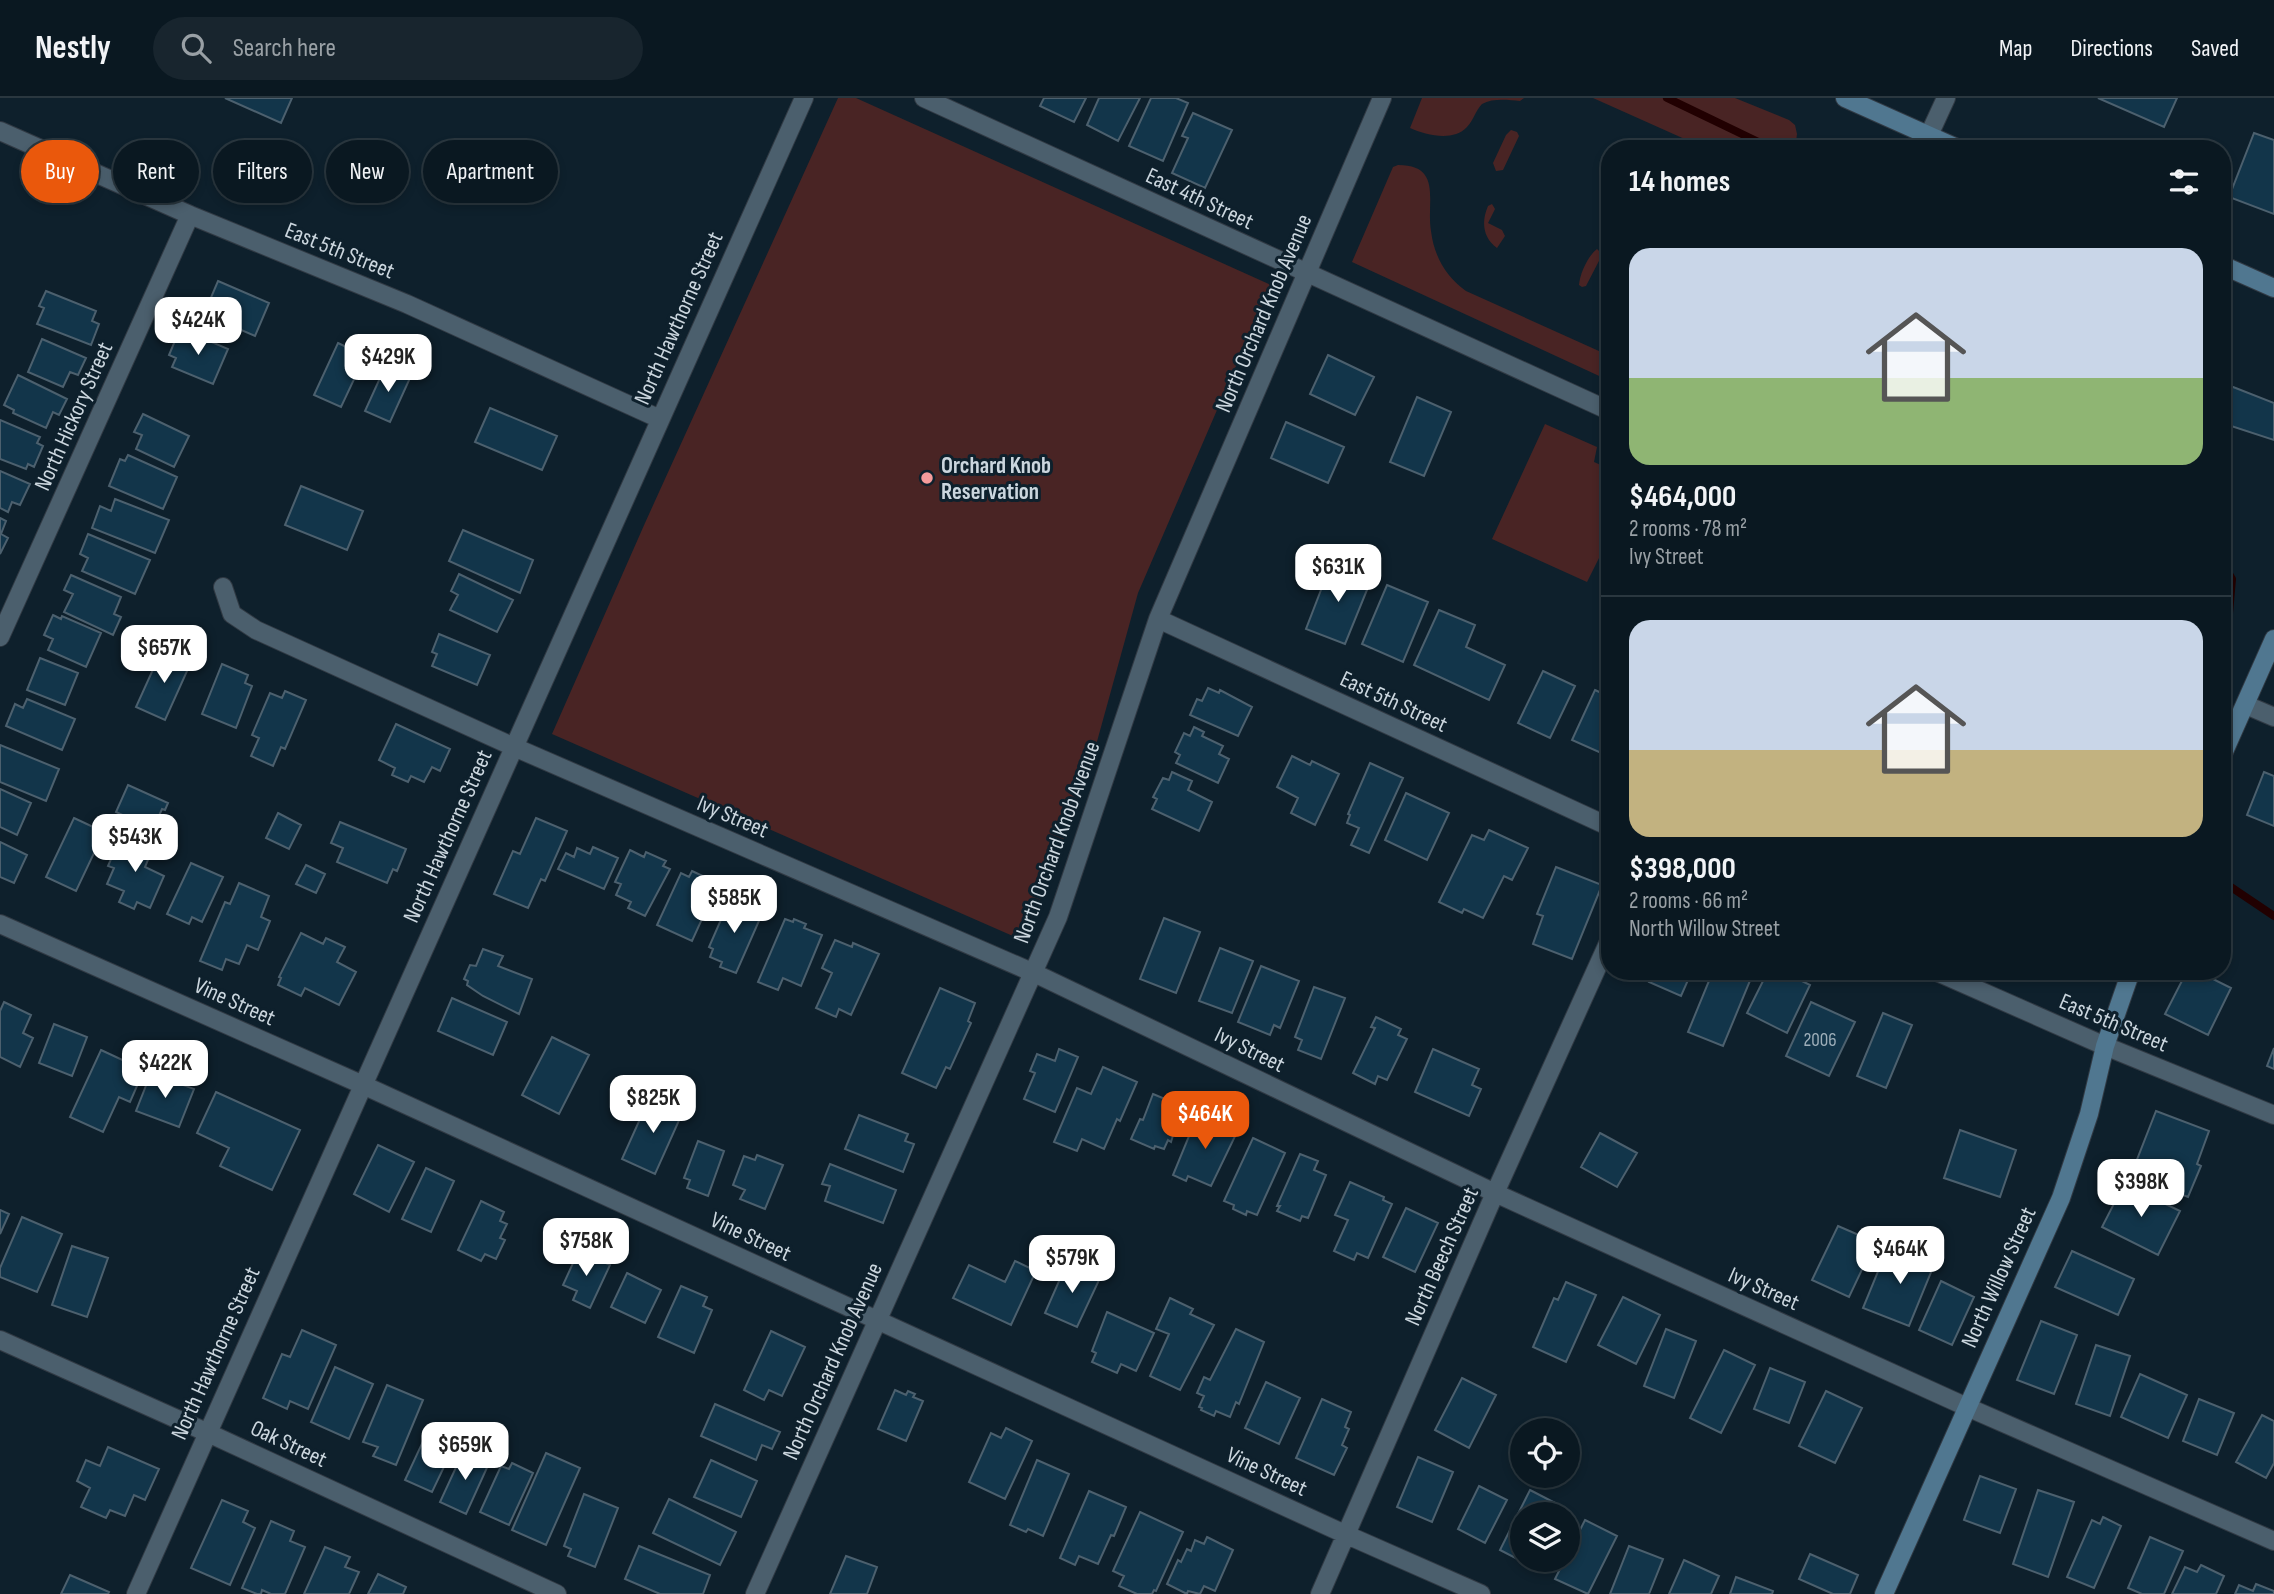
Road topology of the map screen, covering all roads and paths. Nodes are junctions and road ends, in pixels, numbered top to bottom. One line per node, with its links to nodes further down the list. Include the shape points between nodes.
1 (804, 98): 14 (street, North Hawthorne Street)
2 (924, 98): 11 (street, East 4th Street)
3 (1382, 98): 11 (street, North Orchard Knob Avenue)
4 (1845, 98): 7 (main road)
5 (1946, 98): 7 (street)
6 (0, 131): 9 (street, East 5th Street)
7 (1929, 135): 8 (main road)
8 (1940, 140)
9 (190, 215): 14 (street, East 5th Street, via 407,304); 17 (street, North Hickory Street)
10 (2231, 269): 12 (main road)
11 (1306, 274): 13 (street, East 4th Street); 16 (street, North Orchard Knob Avenue)
12 (2274, 288)
13 (1601, 407)
14 (660, 419): 22 (street, North Hawthorne Street)
15 (223, 587): 22 (street, Ivy Street, via 232,614 256,630)
16 (1158, 619): 23 (street, East 5th Street); 26 (street, North Orchard Knob Avenue, via 1058,917)
17 (0, 638)
18 (2274, 639): 19 (main road)
19 (2246, 705): 20 (street); 21 (main road)
20 (2274, 717)
21 (2231, 737)
22 (514, 747): 26 (street, Ivy Street); 30 (street, North Hawthorne Street)
23 (1601, 823)
24 (0, 924): 30 (street, Vine Street)
25 (1601, 959): 32 (street, North Beech Street)
26 (1034, 973): 32 (street, Ivy Street); 33 (street, North Orchard Knob Avenue)
27 (1955, 980): 29 (street, East 5th Street)
28 (2128, 980): 29 (main road, North Willow Street)
29 (2105, 1046): 31 (street, East 5th Street); 35 (main road, North Willow Street, via 2062,1198)
30 (363, 1085): 33 (street, Vine Street); 36 (street, North Hawthorne Street)
31 (2274, 1115)
32 (1495, 1194): 35 (street, Ivy Street); 37 (street, North Beech Street)
33 (877, 1320): 37 (street, Vine Street); 41 (street, North Orchard Knob Avenue)
34 (0, 1340): 36 (street, Oak Street)
35 (1967, 1407): 38 (street, Ivy Street); 44 (main road, North Willow Street)
36 (206, 1432): 39 (street, North Hawthorne Street); 40 (street, Oak Street)
37 (1347, 1535): 42 (street, North Beech Street); 43 (street, Vine Street)
38 (2274, 1541)
39 (135, 1594)
40 (557, 1594)
41 (755, 1594)
42 (1320, 1594)
43 (1481, 1594)
44 (1884, 1594)

